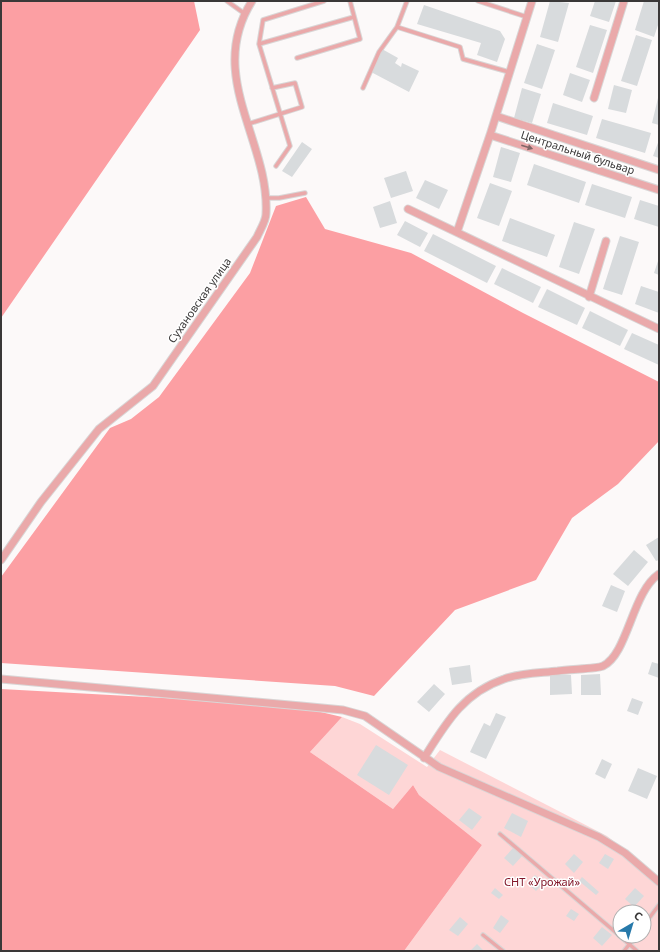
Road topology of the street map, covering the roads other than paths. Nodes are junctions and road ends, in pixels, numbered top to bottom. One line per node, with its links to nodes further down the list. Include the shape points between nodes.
1 (227, 1): 9 (lane)
2 (252, 1): 9 (street, Сухановская улица)
3 (324, 1): 13 (lane, via 263,20)
4 (350, 1): 10 (lane)
5 (407, 1): 12 (lane)
6 (478, 1): 11 (lane)
7 (532, 1): 11 (street)
8 (624, 1): 18 (street)
9 (245, 14): 21 (street, Сухановская улица, via 237,39 235,71 236,85)
10 (354, 17): 13 (lane); 14 (lane, via 360,39)
11 (527, 17): 15 (street)
12 (397, 27): 15 (lane, via 460,47 463,59); 17 (lane, via 379,52)
13 (259, 44): 16 (lane)
14 (297, 58)
15 (510, 72): 20 (street)
16 (272, 88): 19 (lane); 19 (lane, via 295,83 302,107)
17 (363, 88)
18 (594, 98)
19 (279, 114): 21 (lane); 23 (lane, via 290,146)
20 (496, 116): 22 (street); 24 (street, Центральный бульвар)
21 (247, 124): 27 (street, Сухановская улица)
22 (490, 135): 25 (street, Центральный бульвар, one-way to 25); 29 (street)
23 (276, 166)
24 (659, 170)
25 (659, 190)
26 (305, 193): 27 (lane)
27 (265, 198): 33 (street, Сухановская улица, via 266,216 257,237 153,386 99,429 41,502)
28 (408, 209): 29 (street)
29 (457, 232): 31 (street)
30 (606, 241): 31 (street)
31 (590, 297): 32 (street)
32 (659, 330)
33 (1, 560)
34 (659, 574): 36 (street, via 652,579 638,604 616,655 603,666 505,678 483,688 464,701)
35 (1, 679): 36 (street, via 343,710 368,717)
36 (424, 758): 38 (street, via 439,767 599,837 624,853)
37 (500, 834): 41 (lane)
38 (659, 882)
39 (659, 905): 40 (lane)
40 (652, 914)
41 (612, 929)
42 (483, 935): 44 (lane)
43 (630, 944): 45 (lane); 46 (lane)
44 (503, 951)
45 (624, 951)
46 (637, 951)

